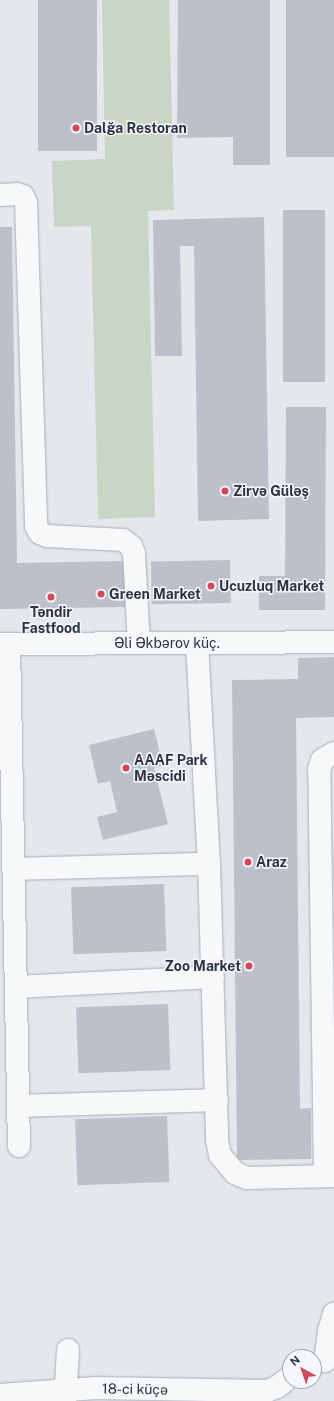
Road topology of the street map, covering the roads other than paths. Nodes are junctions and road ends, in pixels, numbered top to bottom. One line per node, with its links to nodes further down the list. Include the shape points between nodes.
1 (0, 195): 3 (street, via 17,194 23,196 26,203 36,526 40,533 47,536 123,540 131,546 134,554)
2 (334, 642): 4 (street, Əli Əkbərov küç.)
3 (139, 643): 4 (street, Əli Əkbərov küç.); 5 (street, Əli Əkbərov küç.)
4 (197, 643): 7 (street)
5 (4, 644): 8 (street)
6 (334, 753): 15 (street, via 322,760 319,770)
7 (209, 864): 8 (street); 10 (street)
8 (13, 869): 9 (street)
9 (7, 920): 11 (street)
10 (213, 977): 11 (street); 12 (street)
11 (16, 987): 13 (street)
12 (217, 1100): 13 (street); 15 (street, via 217,1140 220,1155 235,1172 247,1178 260,1179)
13 (19, 1106): 14 (street)
14 (19, 1146)
15 (329, 1176)
16 (334, 1314): 18 (street, via 328,1331)
17 (68, 1350): 21 (street)
18 (324, 1362)
19 (282, 1383): 22 (street, 18-ci küçə)
20 (0, 1395): 21 (street, 18-ci küçə)
21 (66, 1396): 22 (street, 18-ci küçə, via 96,1388)
22 (266, 1396)

